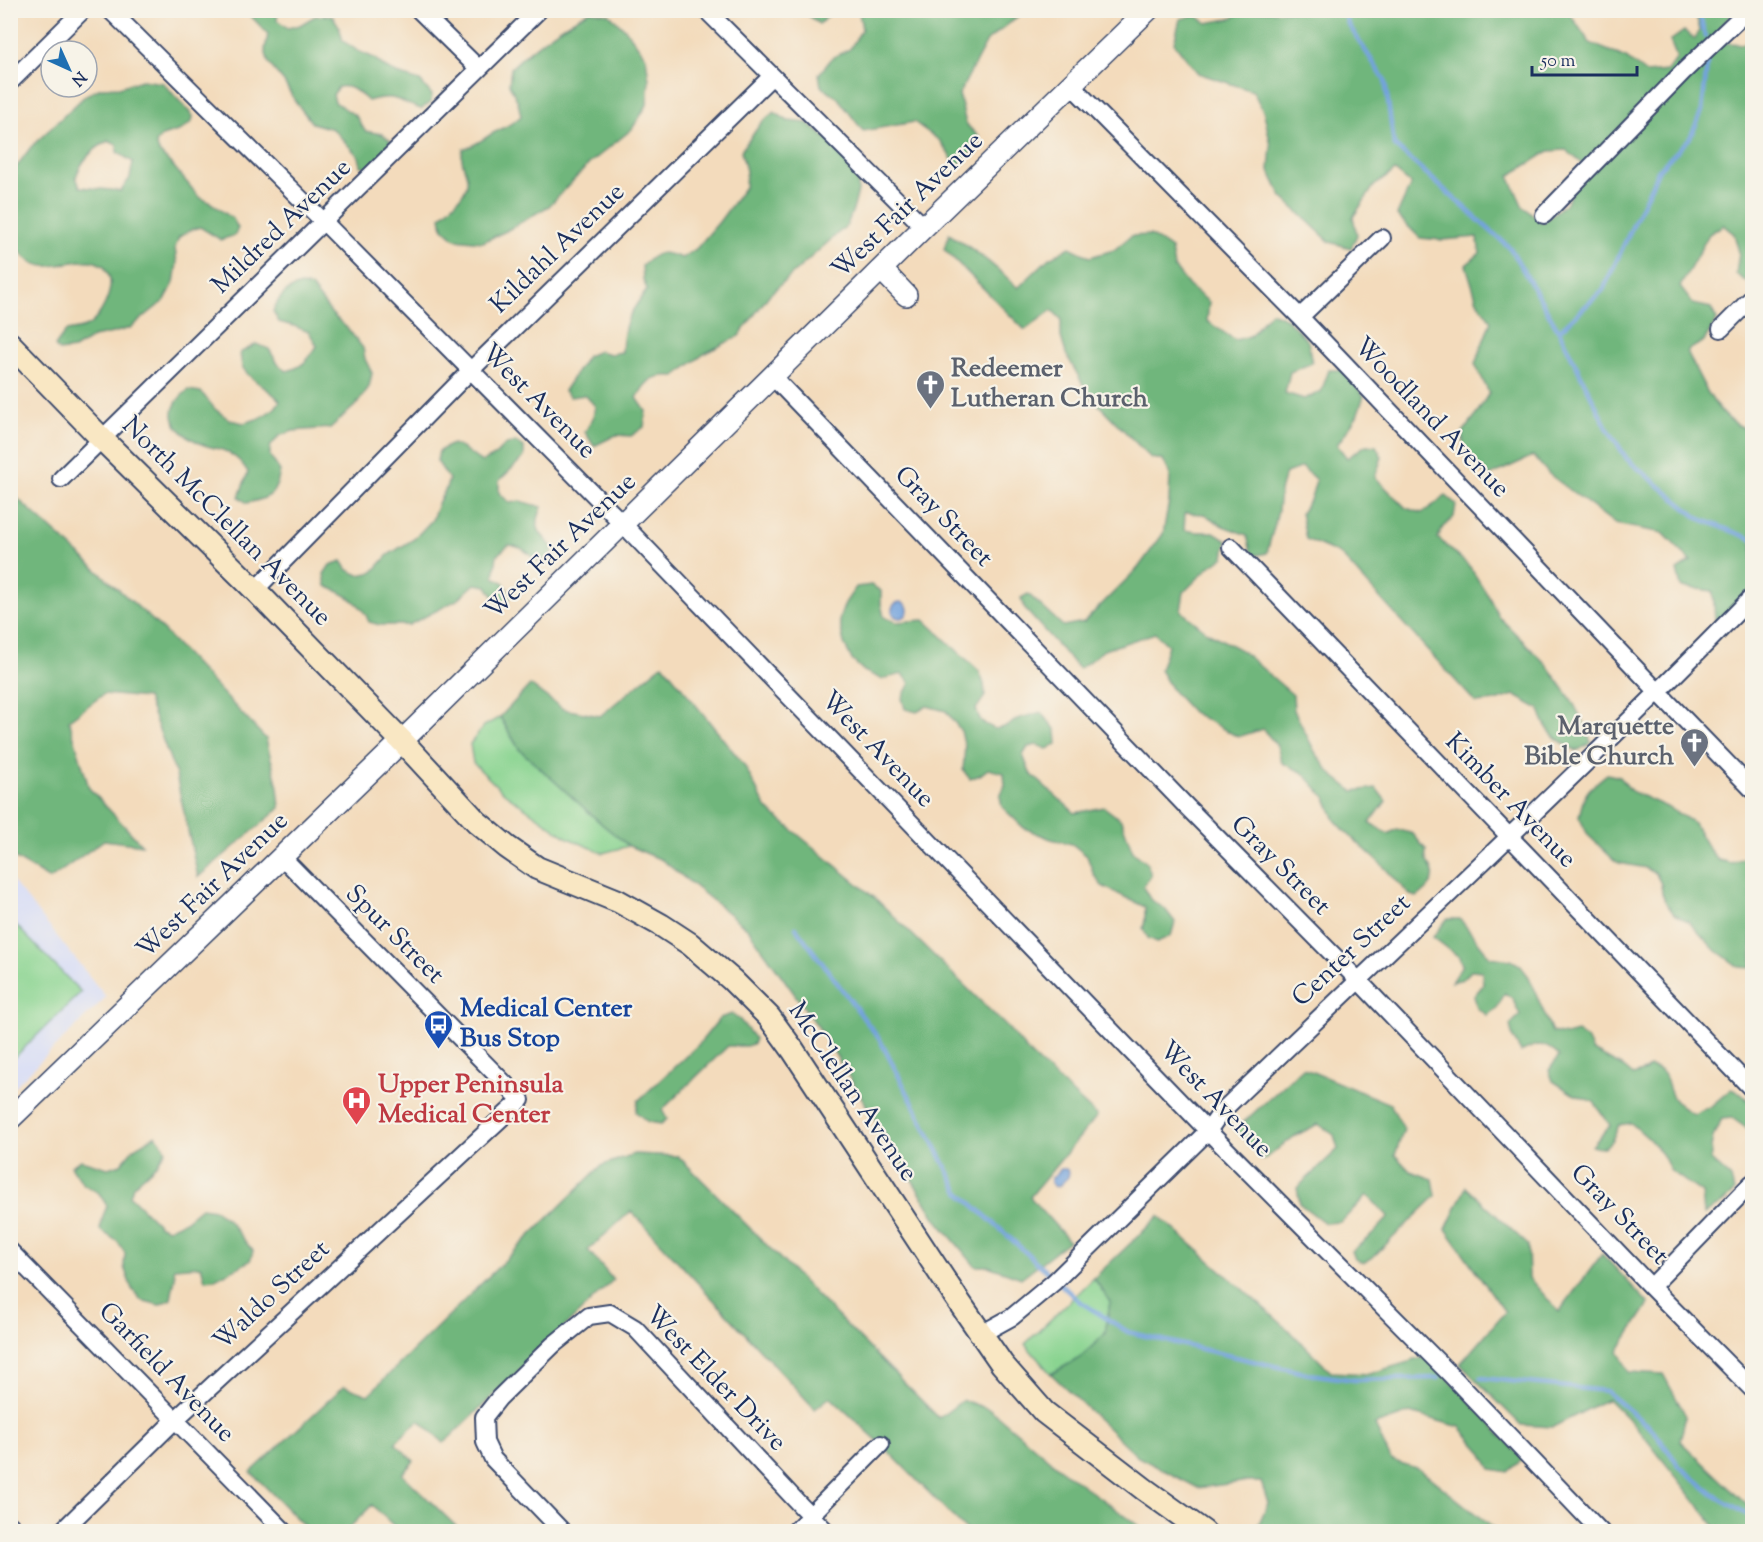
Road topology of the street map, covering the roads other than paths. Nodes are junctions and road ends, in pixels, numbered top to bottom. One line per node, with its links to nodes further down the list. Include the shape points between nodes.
1 (83, 10): 10 (street)
2 (110, 10): 13 (street, West Avenue)
3 (419, 10): 8 (street)
4 (539, 10): 8 (street, Mildred Avenue)
5 (706, 10): 9 (street)
6 (1148, 10): 11 (street, West Fair Avenue)
7 (1748, 10): 12 (street)
8 (479, 69): 13 (street, Mildred Avenue)
9 (772, 76): 14 (street); 22 (street, Kildahl Avenue)
10 (10, 82)
11 (1071, 85): 14 (street, West Fair Avenue); 19 (street, Woodland Avenue)
12 (1544, 215)
13 (324, 222): 22 (street, West Avenue); 24 (street, Mildred Avenue)
14 (924, 227): 16 (street, West Fair Avenue)
15 (1382, 238): 19 (street)
16 (882, 270): 17 (street); 23 (street, West Fair Avenue)
17 (906, 295)
18 (1752, 298): 20 (street)
19 (1300, 318): 30 (street, Woodland Avenue)
20 (1721, 329)
21 (10, 344): 24 (main road, North McClellan Avenue)
22 (471, 370): 26 (street, West Avenue); 28 (street, Kildahl Avenue)
23 (773, 377): 26 (street, West Fair Avenue); 35 (street, Gray Street)
24 (102, 439): 25 (street, Mildred Avenue); 28 (main road, North McClellan Avenue)
25 (61, 479)
26 (623, 524): 31 (street, West Fair Avenue); 39 (street, West Avenue)
27 (1231, 547): 33 (street, Kimber Avenue)
28 (255, 590): 31 (main road, North McClellan Avenue)
29 (1752, 597): 30 (street, Center Street)
30 (1659, 693): 32 (street, Woodland Avenue); 33 (street, Center Street)
31 (402, 741): 34 (street, West Fair Avenue); 43 (main road, McClellan Avenue, via 477,822 507,848 537,868 618,901 661,925 690,944 769,1017)
32 (1752, 789)
33 (1510, 838): 35 (street, Center Street); 36 (street, Kimber Avenue)
34 (282, 857): 37 (street, Spur Street); 38 (street, West Fair Avenue)
35 (1358, 980): 39 (street, Center Street, via 1222,1111); 42 (street, Gray Street)
36 (1752, 1089)
37 (521, 1100): 45 (street, Waldo Street)
38 (10, 1119)
39 (1209, 1131): 43 (street, Center Street, via 1054,1282 1012,1317); 56 (street, West Avenue)
40 (1752, 1183): 42 (street)
41 (10, 1251): 45 (street, Garfield Avenue)
42 (1651, 1287): 44 (street, Gray Street)
43 (981, 1334): 55 (main road, McClellan Avenue, via 1044,1412)
44 (1752, 1389)
45 (176, 1419): 50 (street, Waldo Street); 51 (street, Garfield Avenue)
46 (881, 1444): 47 (street)
47 (810, 1515): 52 (street, West Elder Drive, via 635,1328 610,1312 589,1316 553,1345 484,1417 485,1442 493,1459); 53 (street); 54 (street, West Elder Drive)
48 (10, 1526): 49 (street)
49 (16, 1532)
50 (60, 1532)
51 (285, 1532)
52 (563, 1532)
53 (794, 1532)
54 (827, 1532)
55 (1204, 1532)
56 (1601, 1532)

